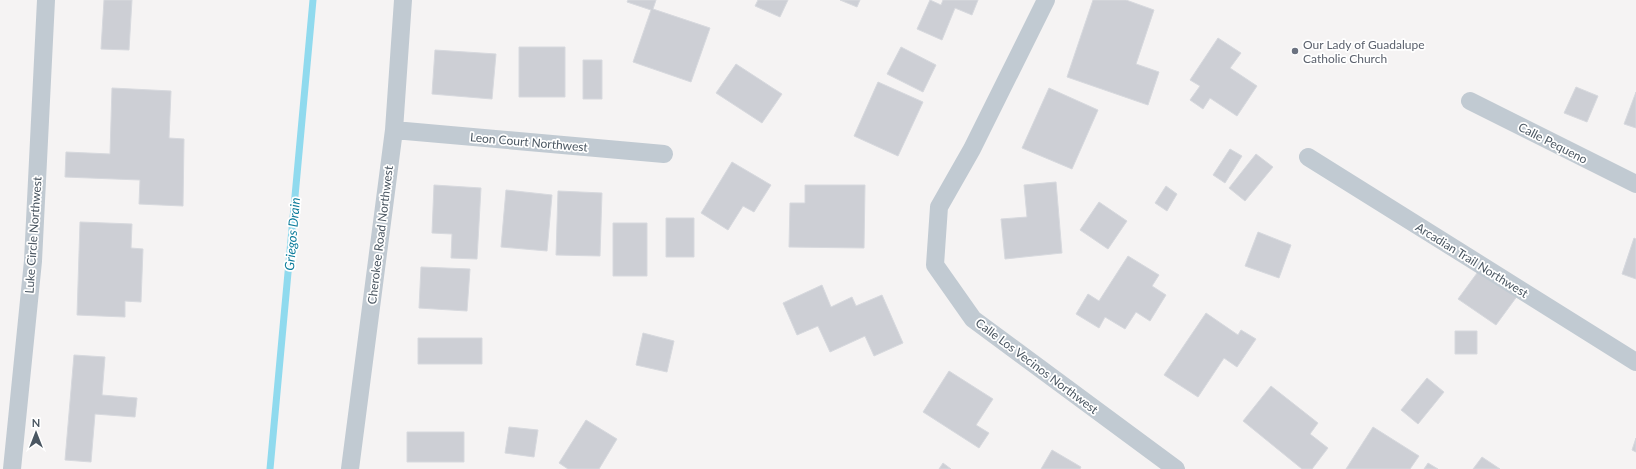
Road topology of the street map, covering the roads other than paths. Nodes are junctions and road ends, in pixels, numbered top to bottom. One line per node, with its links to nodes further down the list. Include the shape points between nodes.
1 (46, 0): 10 (street, Luke Circle Northwest, via 33,261)
2 (403, 0): 5 (street, Cherokee Road Northwest)
3 (1046, 0): 12 (street, Calle Los Vecinos Northwest, via 972,149 939,207 935,265 972,319)
4 (1470, 101): 8 (street, Calle Pequeno)
5 (394, 130): 6 (street, Leon Court Northwest); 11 (street, Cherokee Road Northwest)
6 (664, 154)
7 (1308, 157): 9 (street, Arcadian Trail Northwest)
8 (1636, 184)
9 (1636, 362)
10 (12, 469)
11 (350, 469)
12 (1176, 469)

